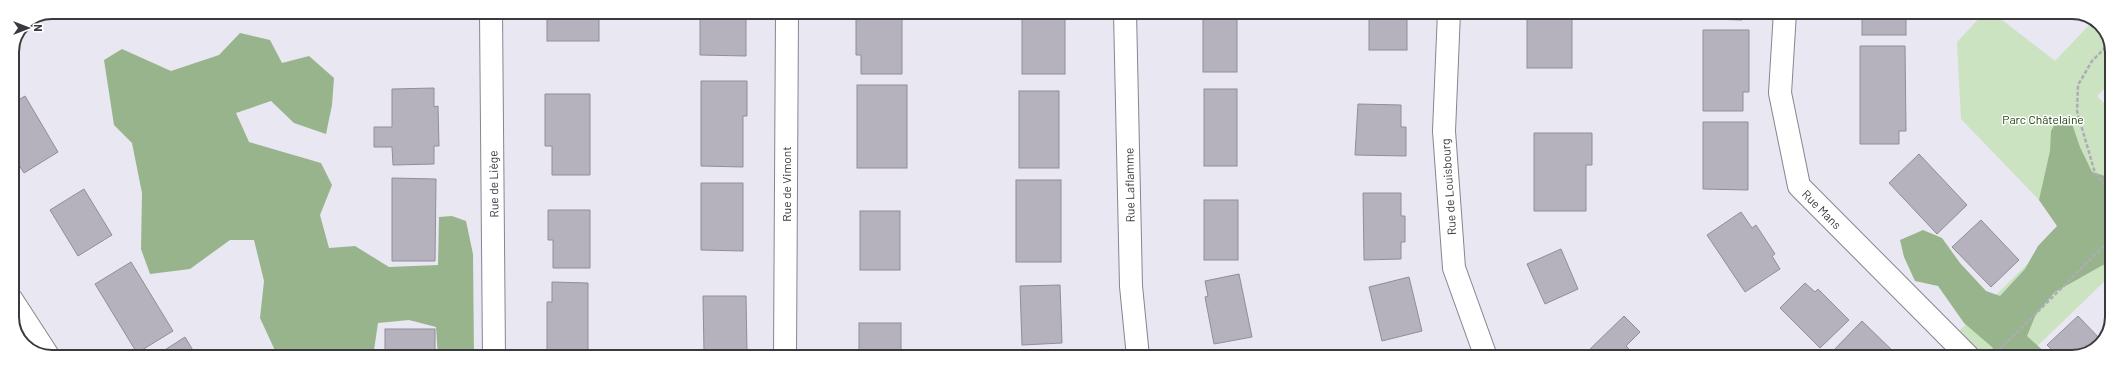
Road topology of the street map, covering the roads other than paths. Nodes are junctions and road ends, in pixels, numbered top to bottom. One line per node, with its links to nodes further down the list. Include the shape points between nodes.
1 (491, 19): 8 (street, Rue de Liège)
2 (787, 19): 9 (street, Rue de Vimont)
3 (1125, 19): 10 (street, Rue Laflamme, via 1131,286)
4 (1449, 19): 11 (street, Rue de Louisbourg, via 1444,131 1454,268)
5 (1785, 19): 12 (street, Rue Mans, via 1780,93 1799,186)
6 (19, 311): 7 (street)
7 (44, 349)
8 (494, 350)
9 (785, 350)
10 (1137, 350)
11 (1483, 350)
12 (1962, 350)

